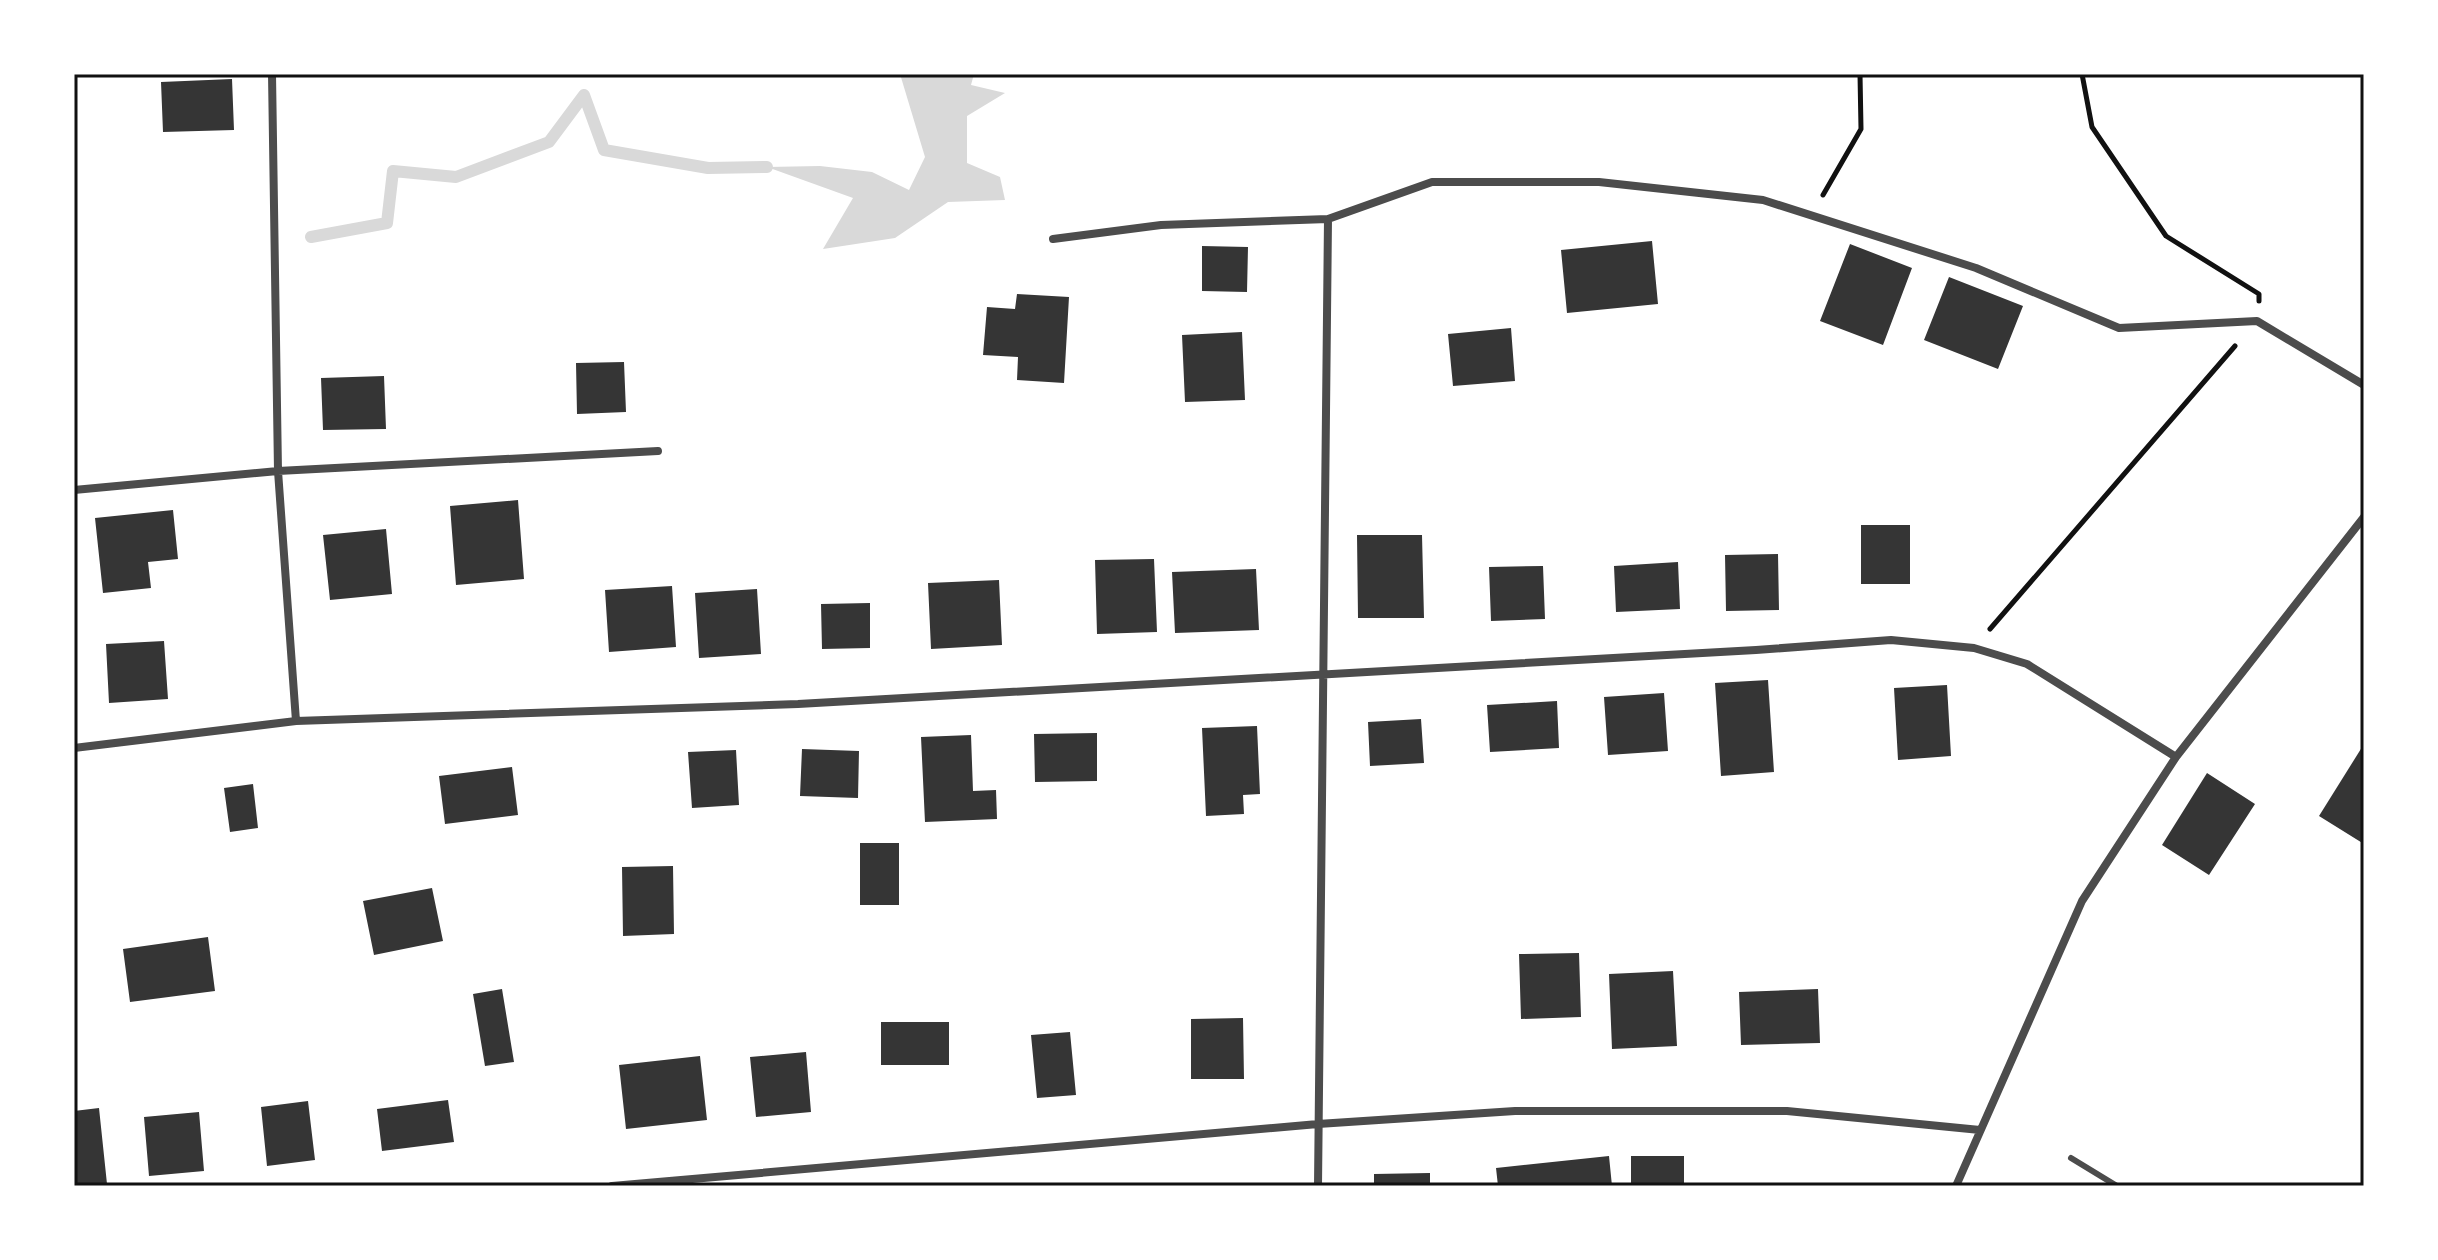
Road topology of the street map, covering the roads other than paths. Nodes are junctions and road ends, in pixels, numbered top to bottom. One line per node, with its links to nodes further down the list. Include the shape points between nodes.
1 (272, 74): 6 (street)
2 (1328, 219): 3 (street, via 1161,225); 4 (street, via 1432,182 1599,182 1763,200 1976,268 2119,328 2257,321); 9 (street)
3 (1053, 239)
4 (2364, 385)
5 (658, 451): 6 (street)
6 (278, 471): 7 (street); 10 (street)
7 (74, 490)
8 (2364, 517): 12 (street)
9 (1323, 675): 10 (street, via 798,704); 12 (street, via 1891,640 1974,648 2027,664); 13 (street)
10 (296, 721): 11 (street)
11 (74, 748)
12 (2176, 757): 14 (street, via 2082,901)
13 (1318, 1124): 14 (street, via 1515,1111 1787,1111); 16 (street); 17 (street)
14 (1980, 1130): 18 (street)
15 (2071, 1158): 19 (lane)
16 (612, 1186)
17 (1318, 1186)
18 (1956, 1186)
19 (2117, 1186)

